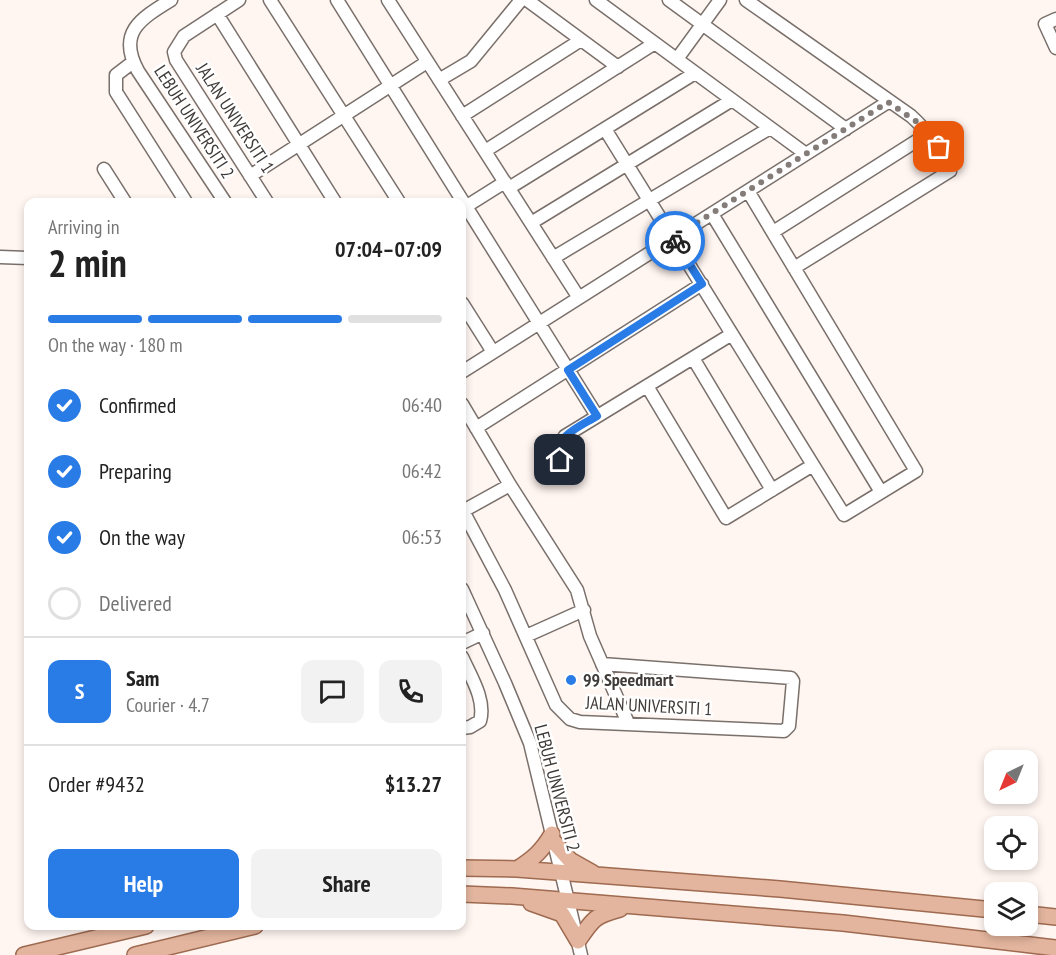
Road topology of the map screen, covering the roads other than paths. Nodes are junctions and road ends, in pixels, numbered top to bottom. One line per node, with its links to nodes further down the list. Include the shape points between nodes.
1 (171, 0): 19 (street, via 149,14 132,32 129,52)
2 (239, 0): 12 (street)
3 (270, 0): 27 (street)
4 (337, 0): 24 (street)
5 (388, 0): 20 (street)
6 (521, 0): 23 (street, via 471,61)
7 (527, 0): 15 (street)
8 (596, 0): 16 (street)
9 (669, 0): 14 (street)
10 (720, 0): 14 (street)
11 (747, 0): 26 (street)
12 (217, 14): 33 (street); 38 (street, JALAN UNIVERSITI 1, via 184,36 174,52)
13 (1051, 22): 17 (street)
14 (702, 24): 18 (street); 31 (street)
15 (581, 40): 21 (street); 28 (street)
16 (655, 43): 18 (street); 21 (street)
17 (1056, 48)
18 (677, 59): 22 (street)
19 (133, 62): 42 (street, via 116,75 116,92); 43 (street, LEBUH UNIVERSITI 2)
20 (427, 62): 23 (street); 24 (street)
21 (618, 67): 34 (street)
22 (695, 73): 25 (street); 30 (street)
23 (439, 80): 28 (street)
24 (390, 85): 27 (street); 47 (street)
25 (732, 100): 29 (street); 36 (street)
26 (888, 102): 31 (street); 32 (street)
27 (343, 116): 33 (street); 46 (street)
28 (462, 116): 34 (street)
29 (770, 128): 35 (street); 48 (street)
30 (605, 129): 36 (street); 39 (street)
31 (846, 129): 35 (street)
32 (929, 133): 53 (street); 58 (street, via 950,171)
33 (299, 144): 38 (street); 45 (street)
34 (485, 151): 39 (street)
35 (806, 154): 40 (street)
36 (627, 164): 48 (street); 52 (street)
37 (104, 169): 41 (street)
38 (250, 176): 44 (street, JALAN UNIVERSITI 1)
39 (507, 185): 49 (street); 52 (street)
40 (748, 191): 51 (street); 53 (street)
41 (122, 198)
42 (179, 198)
43 (222, 198)
44 (264, 198)
45 (333, 198)
46 (396, 198)
47 (458, 198)
48 (649, 200): 54 (street); 57 (street)
49 (466, 207)
50 (466, 211): 62 (street)
51 (712, 214): 54 (street); 76 (street)
52 (531, 223): 57 (street)
53 (773, 232): 58 (street)
54 (673, 238): 59 (street); 60 (street)
55 (0, 257): 56 (street)
56 (24, 258)
57 (553, 258): 60 (street)
58 (794, 267): 76 (street, via 916,471)
59 (702, 284): 63 (street); 67 (street)
60 (579, 298): 62 (street)
61 (466, 309): 64 (street)
62 (539, 324): 64 (street); 67 (street)
63 (732, 334): 65 (street); 72 (street)
64 (493, 352): 66 (street)
65 (693, 358): 68 (street); 75 (street)
66 (466, 369)
67 (568, 370): 70 (street); 71 (street)
68 (647, 386): 70 (street); 75 (street, via 726,518)
69 (466, 411): 71 (street)
70 (597, 416): 73 (street, via 560,442 557,452)
71 (476, 428): 74 (street)
72 (813, 465): 75 (street); 76 (street, via 844,515)
73 (567, 472)
74 (510, 484): 77 (street); 80 (street, via 578,590)
75 (772, 490)
76 (881, 492)
77 (466, 508)
78 (466, 515): 82 (street, JALAN UNIVERSITI 1)
79 (466, 597): 81 (street, LEBUH UNIVERSITI 2)
80 (584, 610): 82 (street); 84 (street)
81 (483, 633): 83 (street); 88 (street, LEBUH UNIVERSITI 2, via 530,743)
82 (526, 636): 86 (street, JALAN UNIVERSITI 1, via 562,713 580,722)
83 (466, 641)
84 (602, 664): 86 (street); 86 (street, JALAN UNIVERSITI 1, via 794,681 789,726 784,731)
85 (466, 666): 87 (street, via 483,711 480,722)
86 (628, 723)
87 (466, 728)
88 (553, 838): 90 (main road); 91 (street, LEBUH UNIVERSITI 2); 92 (main road, via 570,860)
89 (466, 868): 90 (main road)
90 (517, 869): 91 (main road)
91 (561, 872): 92 (main road); 95 (street, LEBUH UNIVERSITI 2)
92 (597, 875): 97 (main road)
93 (466, 894): 94 (main road)
94 (512, 896): 95 (main road); 102 (main road, via 562,914)
95 (568, 900): 96 (main road); 102 (street, LEBUH UNIVERSITI 2)
96 (633, 906): 102 (main road, via 601,914 590,924); 103 (main road, via 843,923)
97 (984, 909)
98 (1038, 915): 99 (main road)
99 (1056, 917)
100 (129, 930): 104 (main road)
101 (238, 930): 105 (main road)
102 (580, 948)
103 (1056, 948)
104 (24, 955)
105 (135, 955)

